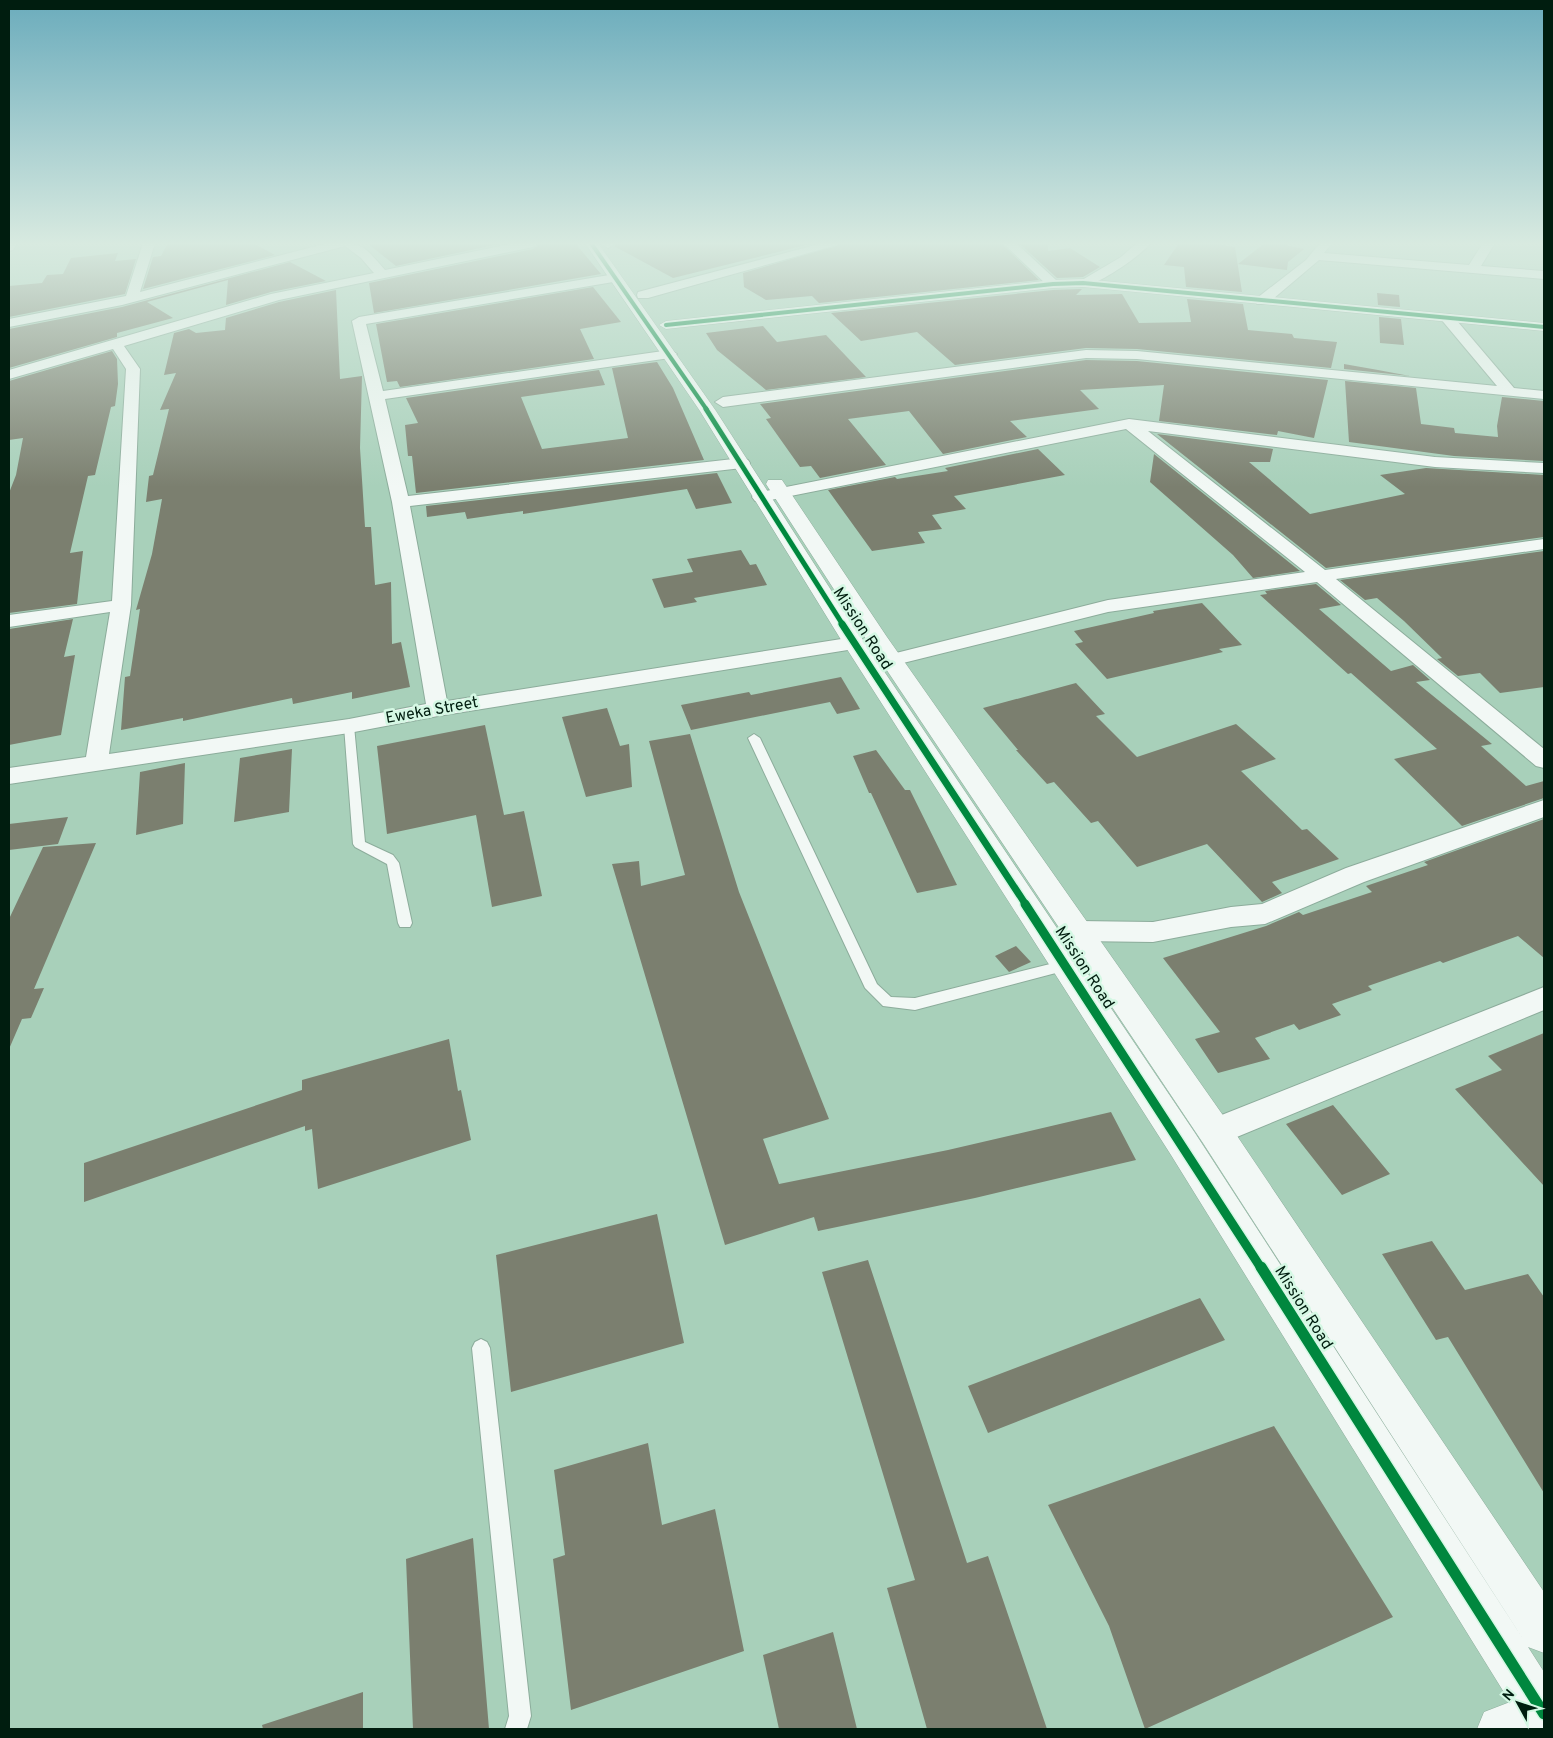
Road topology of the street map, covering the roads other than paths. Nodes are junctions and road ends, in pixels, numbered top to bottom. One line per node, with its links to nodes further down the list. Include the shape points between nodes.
1 (178, 324): 9 (street)
2 (360, 324): 14 (street)
3 (648, 324): 10 (street, Mission Road)
4 (674, 324): 7 (street)
5 (1452, 324): 12 (street)
6 (1513, 324): 8 (street)
7 (666, 325): 15 (street, Mission Road)
8 (1544, 327)
9 (116, 344): 11 (street); 23 (street, via 133,370)
10 (670, 354): 14 (street); 17 (street, Mission Road)
11 (9, 375)
12 (1509, 391): 13 (street); 15 (street, via 1137,355 1086,354)
13 (1544, 395)
14 (376, 396): 20 (street)
15 (723, 402): 19 (street, Mission Road)
16 (1129, 424): 18 (street, via 1435,462); 19 (street); 22 (street)
17 (742, 463): 19 (street, Mission Road); 20 (street)
18 (1544, 468)
19 (770, 495): 25 (street, Mission Road); 26 (street, Mission Road)
20 (401, 502): 27 (street)
21 (1544, 545): 22 (street)
22 (1321, 576): 26 (street, via 1108,606); 31 (street)
23 (121, 605): 24 (street); 30 (street)
24 (9, 621)
25 (854, 644): 27 (street, Eweka Street); 36 (street, Mission Road)
26 (891, 660): 35 (street, Mission Road)
27 (438, 709): 28 (street, Eweka Street)
28 (349, 726): 30 (street, Eweka Street); 34 (lane, via 360,844 389,858 392,863)
29 (754, 738): 36 (lane, via 872,988 888,1002 915,1004)
30 (96, 761): 32 (street, Eweka Street)
31 (1544, 761)
32 (9, 776)
33 (1544, 808): 35 (street, via 1355,875 1265,914 1230,917 1153,932)
34 (406, 923)
35 (1078, 931): 38 (street, Mission Road)
36 (1066, 965): 41 (street, Mission Road)
37 (1544, 998): 38 (street)
38 (1215, 1132): 40 (street, Mission Road)
39 (482, 1348): 42 (lane, via 520,1716)
40 (1544, 1631)
41 (1544, 1714): 43 (street)
42 (516, 1729)
43 (1501, 1729)

